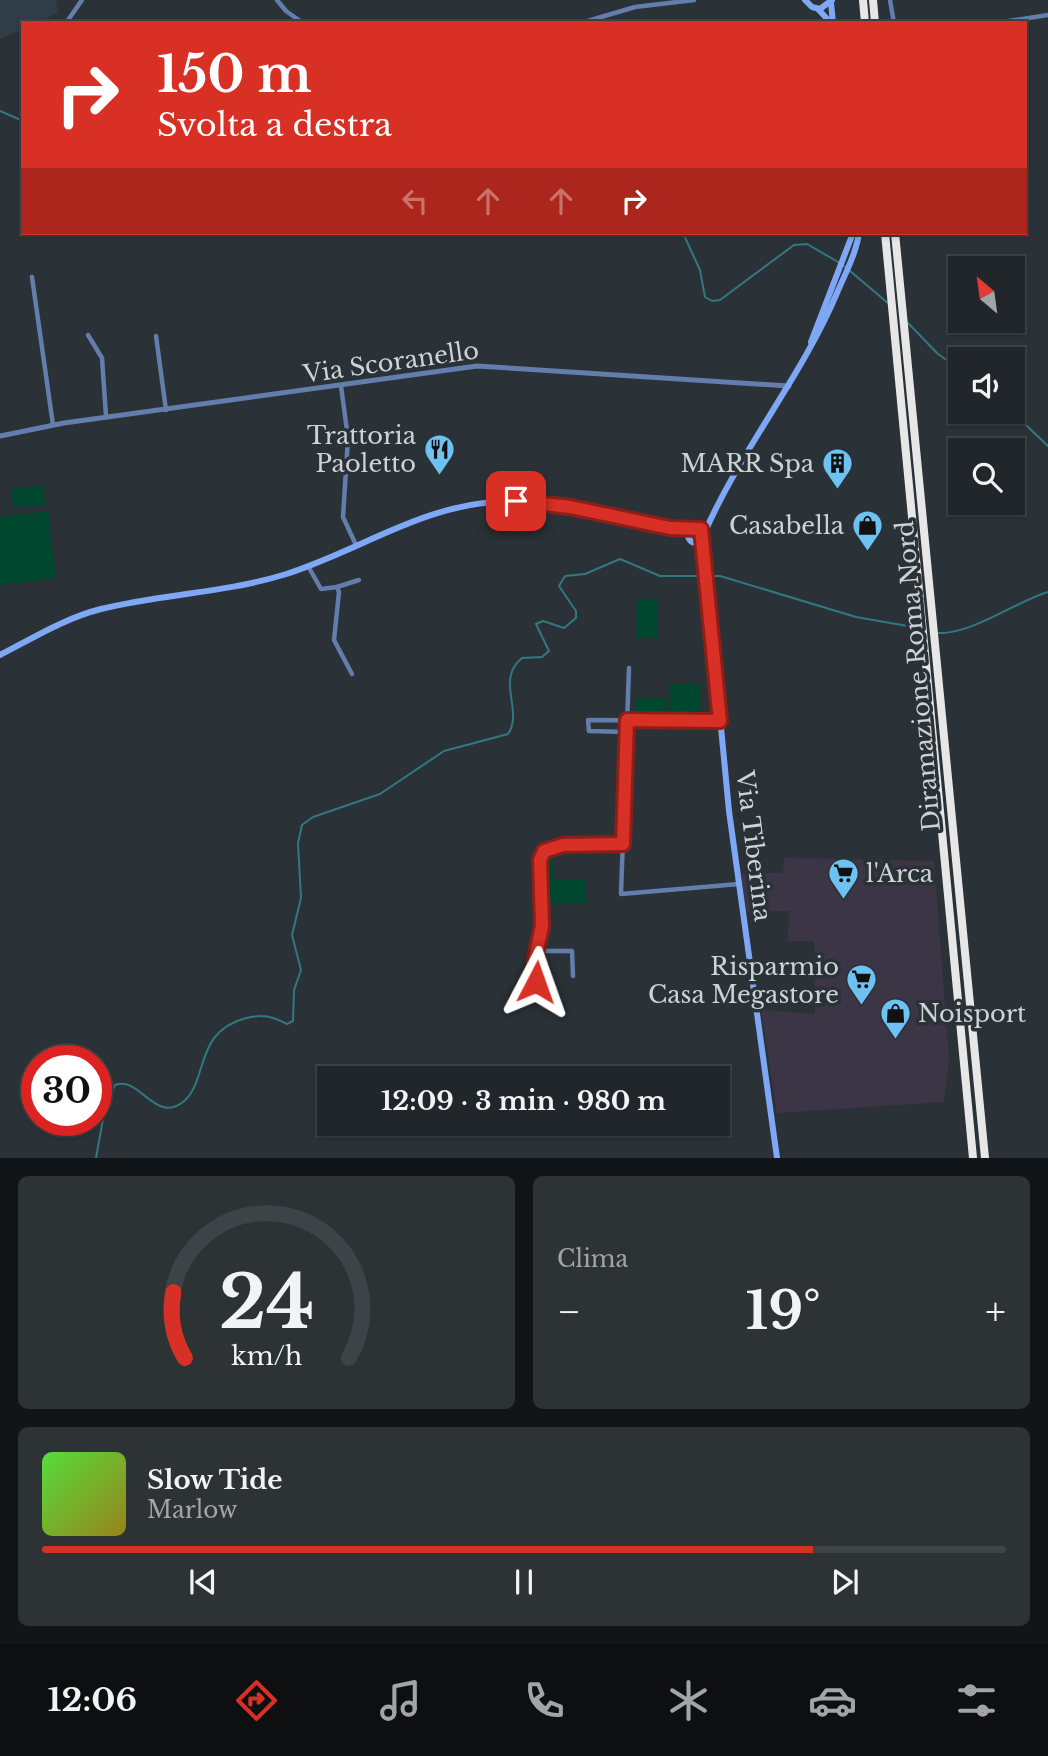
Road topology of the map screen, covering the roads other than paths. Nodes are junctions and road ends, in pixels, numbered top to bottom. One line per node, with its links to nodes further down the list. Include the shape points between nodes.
1 (82, 0): 11 (street)
2 (277, 0): 12 (street)
3 (694, 0): 13 (street, via 635,6)
4 (805, 0): 9 (main road)
5 (863, 0): 16 (highway)
6 (873, 0): 17 (highway)
7 (890, 0): 18 (street)
8 (831, 1): 9 (main road); 15 (main road)
9 (816, 9): 14 (main road)
10 (1048, 15): 19 (street)
11 (67, 21)
12 (300, 21)
13 (587, 21)
14 (830, 21)
15 (832, 21)
16 (865, 21)
17 (875, 21)
18 (894, 21)
19 (1009, 21)
20 (853, 235): 24 (main road)
21 (858, 235): 24 (main road)
22 (885, 235): 56 (highway, Diramazione Roma Nord)
23 (895, 235): 57 (highway, Diramazione Roma Nord)
24 (849, 257): 29 (main road, Via Tiberina, via 804,363)
25 (32, 277): 32 (street)
26 (88, 335): 31 (street, via 102,358)
27 (156, 336): 30 (street)
28 (341, 386): 29 (street, Via Scoranello, via 492,366); 30 (street, Via Scoranello); 39 (street, via 348,435 343,517)
29 (789, 387): 34 (main road, Via Tiberina)
30 (166, 410): 31 (street, Via Scoranello)
31 (106, 416): 32 (street, Via Scoranello)
32 (53, 425): 33 (street, Via Scoranello)
33 (0, 435)
34 (713, 513): 36 (main road); 37 (main road, Via Tiberina)
35 (670, 528): 36 (main road); 38 (main road); 39 (main road, via 559,505 493,502 439,513)
36 (694, 528): 37 (main road); 38 (main road)
37 (704, 536): 38 (main road, via 697,543); 40 (main road, Via Tiberina)
38 (690, 540): 40 (main road)
39 (357, 546): 41 (main road)
40 (704, 563): 48 (main road, Via Tiberina)
41 (308, 566): 43 (street, via 321,589); 44 (main road, via 263,580 93,612)
42 (359, 580): 43 (street)
43 (337, 587): 46 (street, via 340,596 334,640)
44 (0, 655)
45 (629, 668): 47 (street)
46 (352, 674)
47 (627, 720): 48 (street); 49 (street); 49 (street, via 588,720 589,732)
48 (720, 721): 51 (main road, Via Tiberina)
49 (627, 732): 50 (street)
50 (623, 844): 51 (street, via 621,894); 52 (street, via 563,845 544,851)
51 (739, 884): 55 (main road, Via Tiberina)
52 (537, 951): 53 (street, via 572,951); 54 (street)
53 (573, 976)
54 (536, 982)
55 (777, 1157)
56 (973, 1157)
57 (985, 1157)

